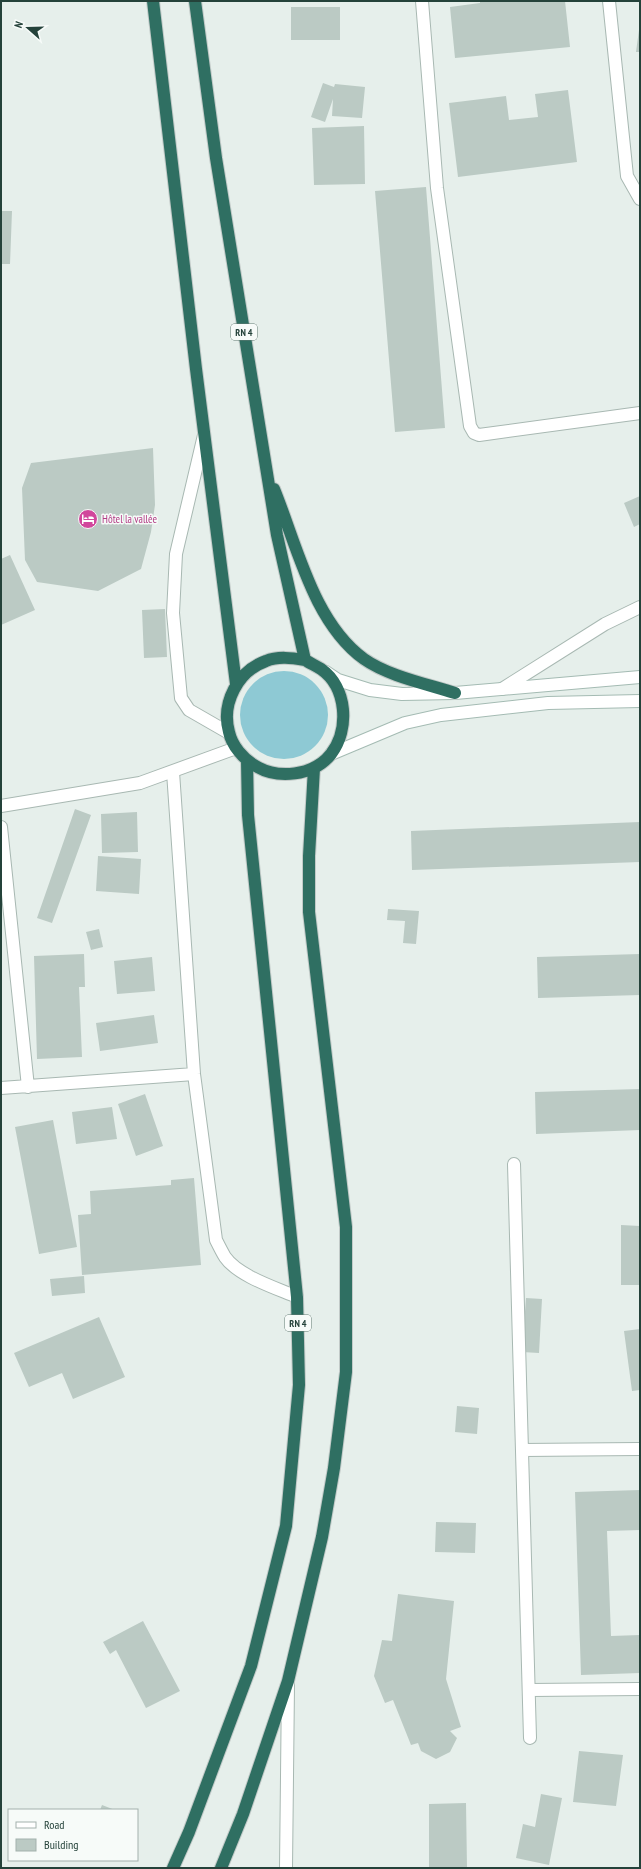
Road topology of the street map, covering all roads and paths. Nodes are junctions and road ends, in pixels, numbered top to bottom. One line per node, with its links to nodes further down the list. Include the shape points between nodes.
1 (153, 1): 7 (highway)
2 (195, 1): 8 (highway, RN 4, via 216,158)
3 (422, 1): 6 (street, via 437,188 470,426 474,433 479,435)
4 (609, 1): 5 (street, via 627,176)
5 (640, 199)
6 (640, 412)
7 (204, 434): 13 (highway); 17 (street, via 176,554 173,614 180,698 189,710)
8 (266, 470): 10 (highway, RN 4, via 277,535); 15 (highway, via 309,583 343,641 365,660 391,672)
9 (640, 607): 14 (street, via 605,624)
10 (305, 660): 11 (highway); 13 (highway, via 285,657 266,660 249,670)
11 (322, 670): 15 (street, via 338,680 381,693); 19 (highway, via 335,684 342,702 344,722 339,740)
12 (640, 677): 14 (street)
13 (236, 684): 17 (highway, via 229,700)
14 (502, 689): 15 (street)
15 (456, 693)
16 (640, 701): 19 (street, via 548,703 441,715 405,723)
17 (229, 733): 18 (highway)
18 (236, 748): 20 (highway); 22 (street)
19 (331, 754): 21 (highway)
20 (247, 760): 21 (highway, via 262,770 279,774 297,774); 29 (highway, RN 4, via 248,815)
21 (314, 768): 32 (highway, via 309,912 346,1227 346,1372 322,1537)
22 (173, 772): 23 (street, via 140,784); 25 (street)
23 (1, 806)
24 (1, 827): 26 (street)
25 (194, 1074): 26 (street); 29 (street, via 216,1240 234,1267)
26 (28, 1087): 27 (street)
27 (1, 1088)
28 (514, 1164): 31 (street)
29 (297, 1297): 36 (highway, RN 4, via 299,1385 286,1526 252,1666)
30 (640, 1449): 31 (street)
31 (522, 1450): 34 (street)
32 (288, 1681): 37 (highway, via 243,1814); 38 (street)
33 (640, 1689): 34 (street)
34 (530, 1690): 35 (street)
35 (530, 1738)
36 (173, 1868)
37 (221, 1868)
38 (286, 1868)

